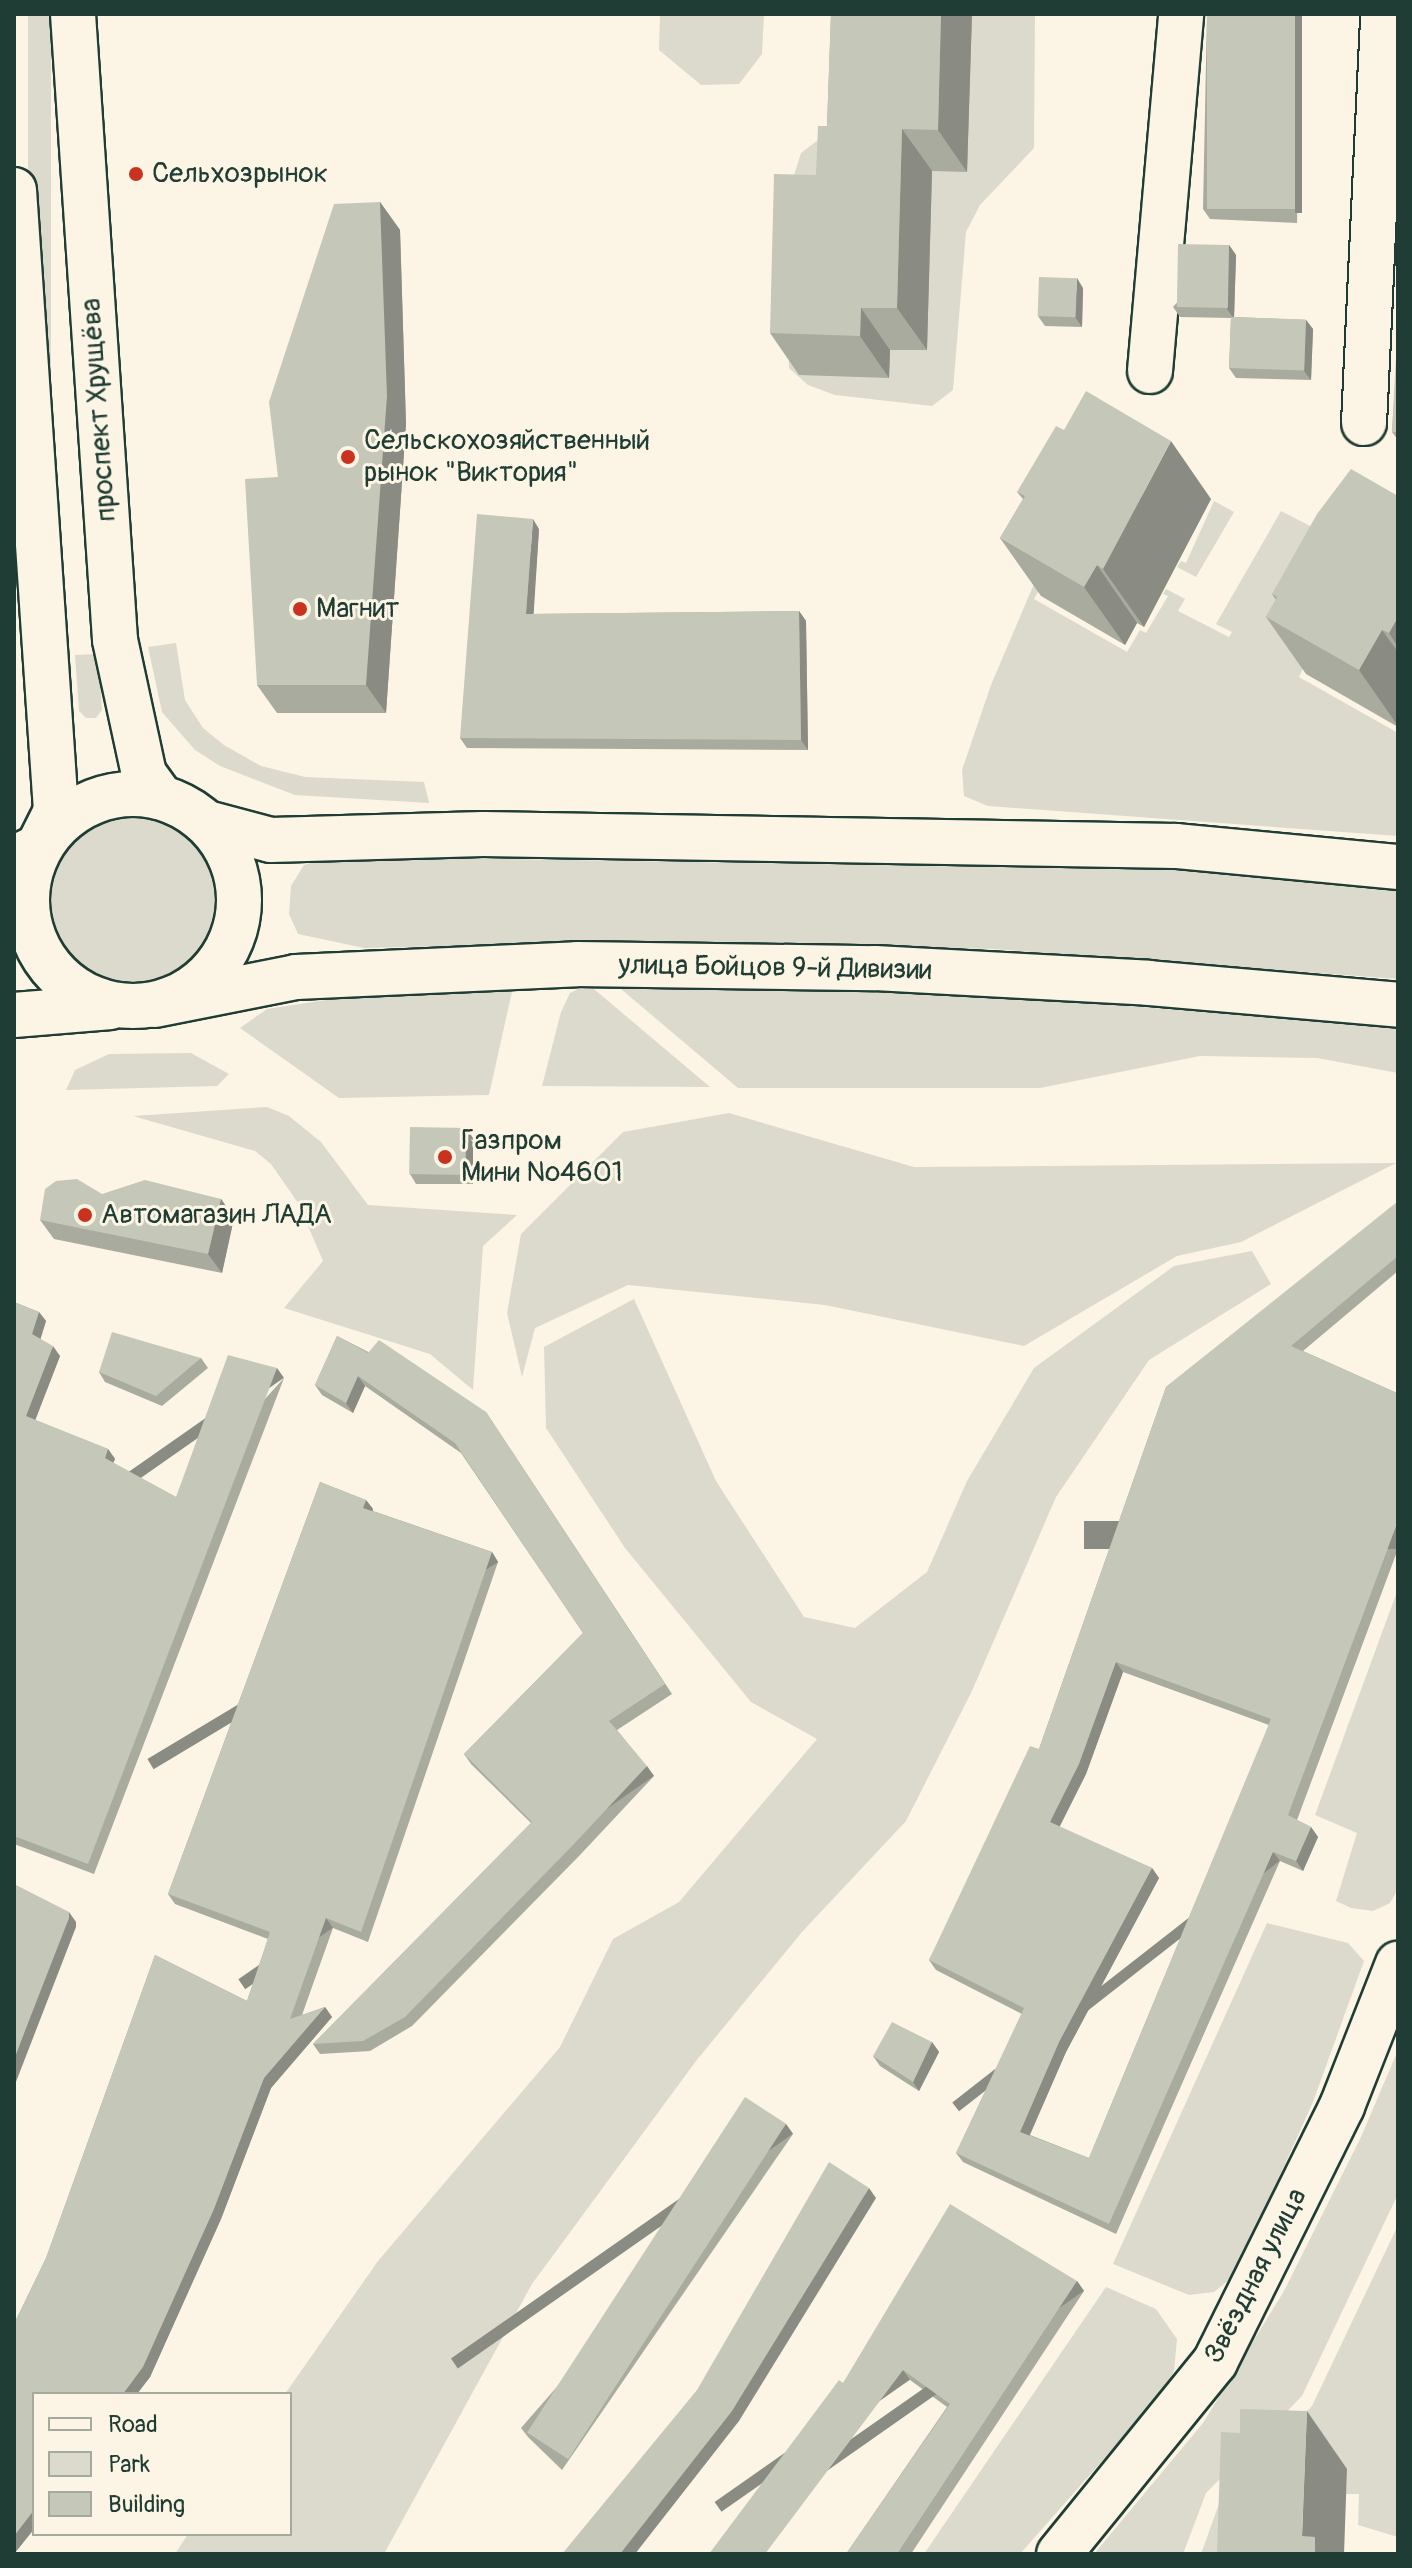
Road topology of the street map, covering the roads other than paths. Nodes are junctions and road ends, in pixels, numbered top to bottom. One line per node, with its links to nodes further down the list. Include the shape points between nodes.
1 (73, 14): 7 (main road, проспект Хрущёва, via 115,640 144,774)
2 (1181, 14): 5 (main road)
3 (1383, 14): 6 (main road)
4 (14, 190): 9 (main road, via 56,768 56,811)
5 (1150, 371)
6 (1364, 423)
7 (161, 797): 8 (main road); 9 (main road, via 140,793 99,799 79,807)
8 (207, 823): 11 (main road, via 271,840 483,834 1176,846); 13 (main road, via 237,873 240,906 232,941 201,982)
9 (49, 834): 10 (main road, via 38,847); 13 (main road, via 27,885 32,935 65,983)
10 (14, 858)
11 (1398, 867)
12 (1398, 1005): 13 (main road, улица Бойцов 9-й Дивизии, via 1149,983 875,968 577,964 296,977)
13 (136, 1006): 14 (main road, улица Бойцов 9-й Дивизии)
14 (14, 1015)
15 (1398, 1964): 16 (main road, Звёздная улица, via 1342,2106 1215,2362)
16 (1059, 2554)

